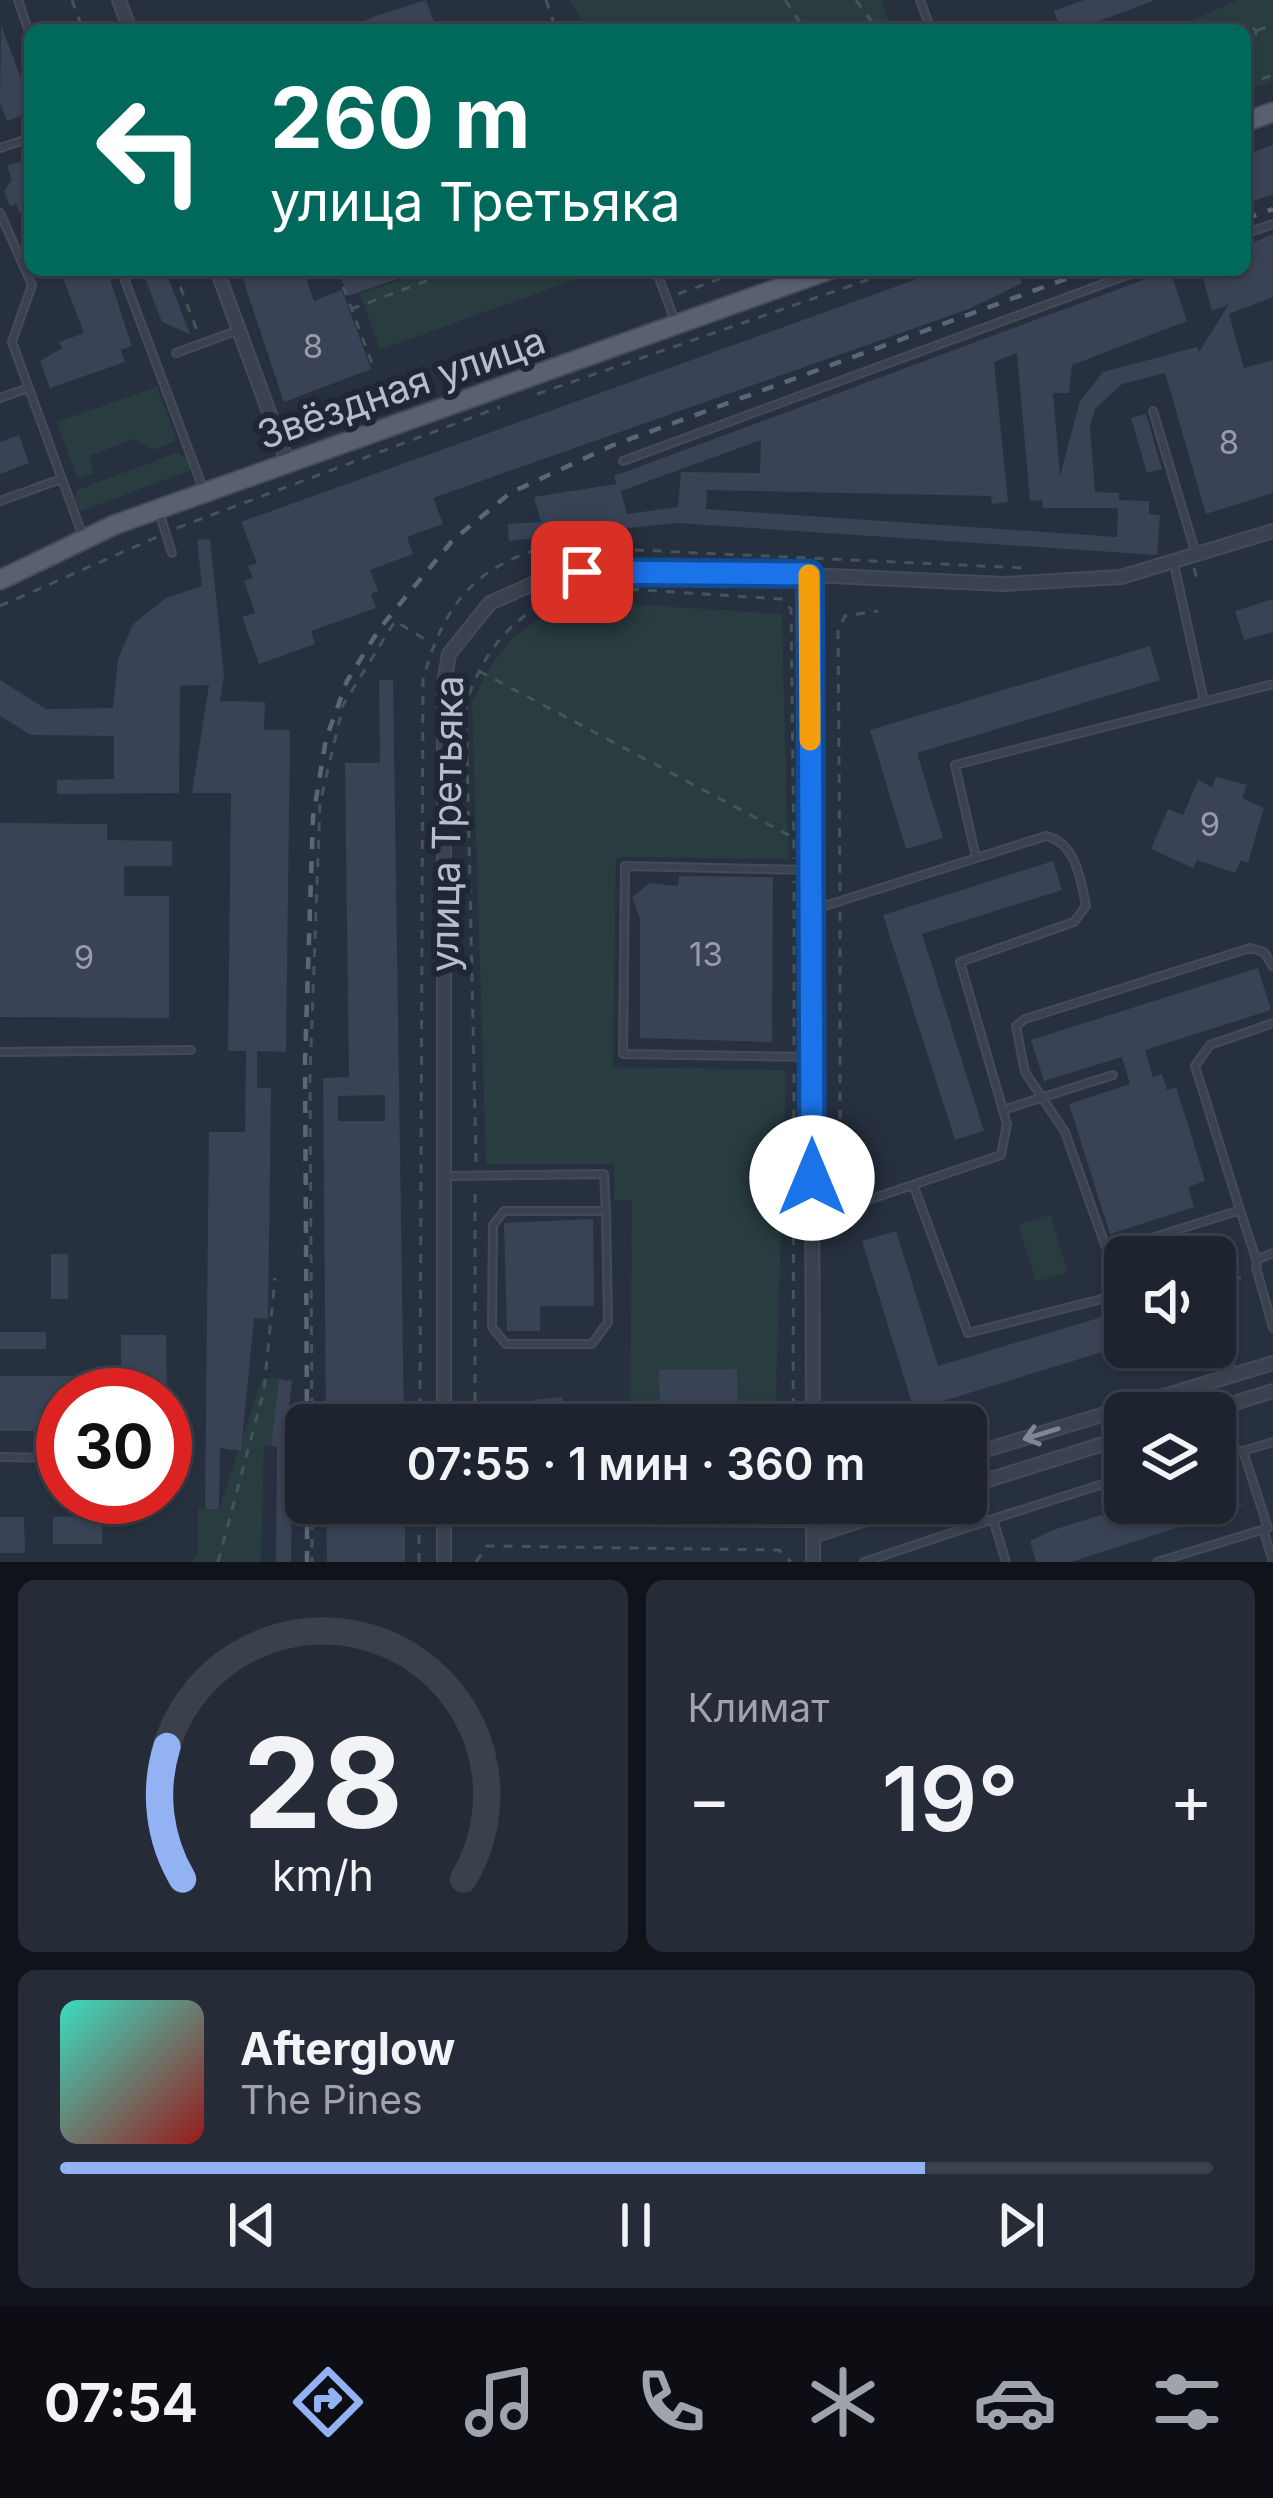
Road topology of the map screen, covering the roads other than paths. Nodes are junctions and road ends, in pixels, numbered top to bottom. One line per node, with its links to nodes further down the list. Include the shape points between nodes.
1 (0, 213): 2 (lane)
2 (24, 267)
3 (28, 276): 12 (lane, via 13,342)
4 (123, 276): 18 (lane)
5 (219, 276): 10 (street)
6 (658, 276): 9 (lane)
7 (812, 276): 9 (main road, Звёздная улица)
8 (1125, 276): 16 (lane)
9 (676, 324): 15 (main road, Звёздная улица)
10 (239, 330): 11 (lane); 15 (street)
11 (176, 353)
12 (28, 388): 13 (lane); 17 (lane)
13 (0, 398)
14 (1153, 411): 24 (lane)
15 (287, 461): 18 (main road, Звёздная улица)
16 (623, 461)
17 (61, 479): 19 (lane); 22 (lane)
18 (204, 491): 20 (main road, Звёздная улица)
19 (0, 501)
20 (158, 508): 22 (main road, Звёздная улица); 23 (lane)
21 (1273, 531): 24 (street, улица Третьяка)
22 (83, 537): 27 (main road, Звёздная улица)
23 (172, 553)
24 (1196, 554): 25 (street, улица Третьяка)
25 (1174, 561): 26 (street, улица Третьяка, via 1121,577 1004,584); 29 (lane)
26 (810, 574): 31 (street); 41 (street, улица Третьяка, via 559,572 490,603 449,655)
27 (0, 580)
28 (1273, 684): 29 (lane)
29 (1204, 701): 30 (lane, via 955,765)
30 (976, 858): 32 (lane); 40 (lane, via 1053,836 1070,851 1086,906 1074,922 960,962)
31 (811, 870): 32 (street); 37 (lane, via 625,866 623,1054)
32 (811, 910): 37 (street)
33 (1273, 967): 39 (lane, via 1250,948 1025,1019 1015,1040)
34 (1273, 1023): 44 (lane, via 1210,1045 1195,1066)
35 (191, 1051): 36 (lane)
36 (0, 1052)
37 (812, 1057): 45 (street)
38 (1113, 1075): 39 (lane)
39 (1041, 1098): 40 (lane); 44 (lane, via 1065,1132 1106,1245 1120,1248)
40 (1003, 1110): 42 (lane, via 1008,1137 994,1162)
41 (444, 1176): 43 (lane, via 604,1174); 55 (street, улица Третьяка)
42 (914, 1187): 45 (lane); 48 (lane, via 968,1333)
43 (606, 1210): 43 (lane, via 608,1322 592,1344 506,1344 492,1327 493,1226 504,1211)
44 (1240, 1210): 47 (lane)
45 (812, 1219): 56 (street)
46 (1273, 1253): 47 (lane)
47 (1257, 1262): 49 (lane)
48 (1104, 1297)
49 (1273, 1328)
50 (1273, 1363): 52 (street)
51 (1232, 1368): 52 (lane)
52 (1234, 1375): 59 (street, one-way to 59)
53 (1273, 1391): 54 (street)
54 (1236, 1402)
55 (444, 1404)
56 (813, 1404)
57 (1273, 1442): 61 (lane)
58 (1104, 1444): 64 (street)
59 (987, 1450)
60 (1236, 1450): 61 (lane)
61 (1243, 1451): 70 (lane)
62 (0, 1457): 63 (lane)
63 (36, 1458)
64 (987, 1480)
65 (1104, 1484): 66 (lane)
66 (993, 1519): 74 (lane); 75 (lane)
67 (444, 1524): 72 (street)
68 (813, 1524): 71 (street)
69 (850, 1524): 71 (street)
70 (1263, 1529): 76 (lane); 77 (lane)
71 (813, 1536): 73 (street)
72 (444, 1562)
73 (813, 1562)
74 (864, 1562)
75 (1006, 1562)
76 (1157, 1562)
77 (1273, 1562)

